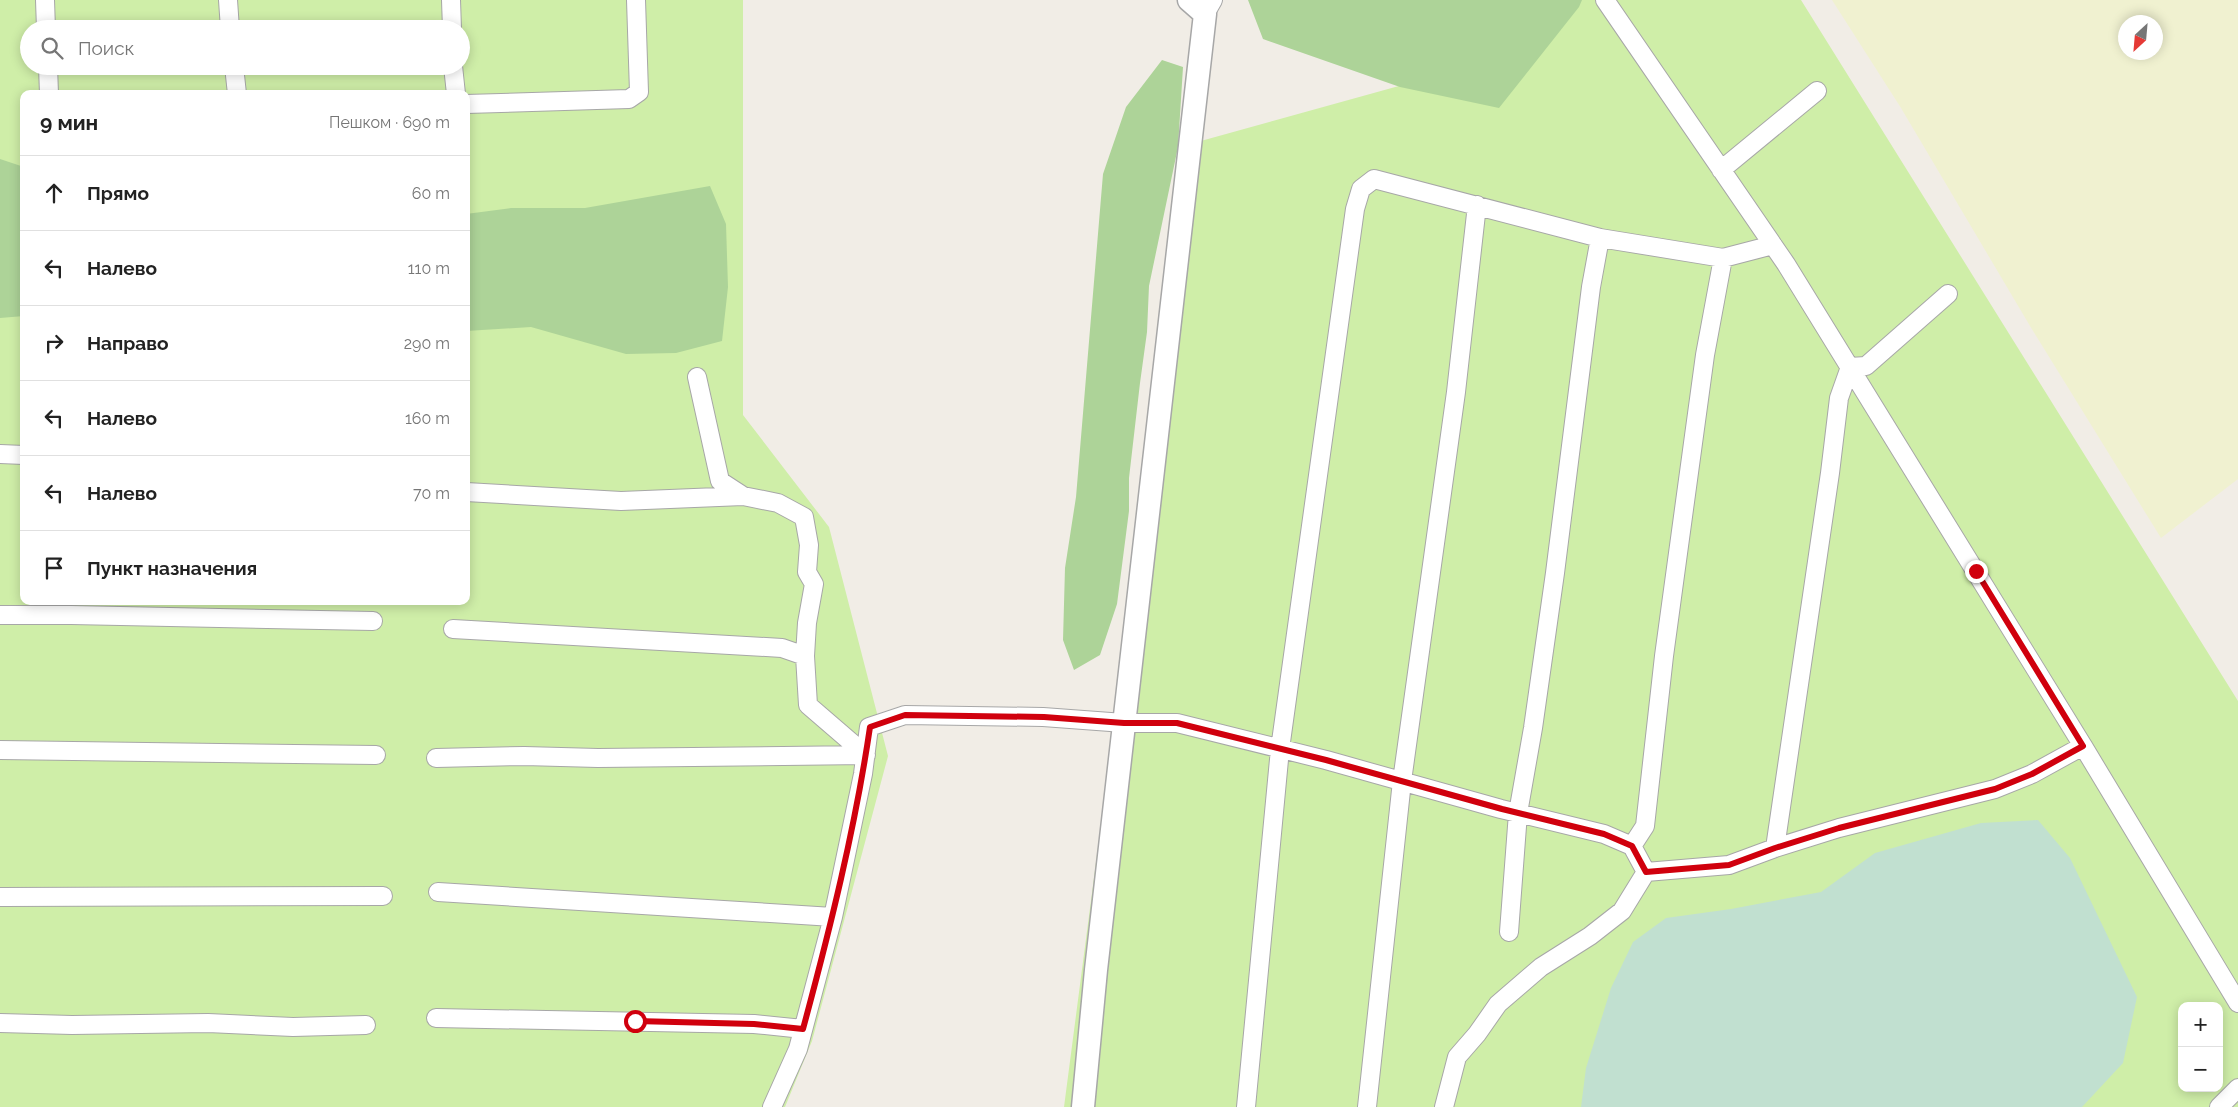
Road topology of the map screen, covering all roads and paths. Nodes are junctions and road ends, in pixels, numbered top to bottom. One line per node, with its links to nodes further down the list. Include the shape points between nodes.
1 (45, 0): 7 (street)
2 (228, 0): 8 (street)
3 (451, 0): 9 (street)
4 (636, 0): 17 (street, via 640,92 629,99)
5 (1605, 0): 18 (street)
6 (1202, 5): 34 (street)
7 (46, 20)
8 (229, 20)
9 (452, 20)
10 (48, 75): 13 (street)
11 (235, 75): 14 (street)
12 (454, 75): 15 (street)
13 (49, 90)
14 (237, 90)
15 (456, 90)
16 (1817, 91): 18 (street)
17 (470, 104)
18 (1721, 170): 21 (street)
19 (1477, 205): 20 (street); 36 (street, via 1374,179 1361,189 1355,208); 41 (street, via 1456,392)
20 (1600, 238): 22 (street); 42 (street, via 1533,728)
21 (1773, 245): 22 (street); 24 (street)
22 (1722, 258): 43 (street, via 1705,355 1664,656 1645,826)
23 (1948, 294): 24 (street, via 1866,366)
24 (1850, 367): 35 (street); 44 (street, via 1838,398)
25 (697, 377): 29 (street, via 720,481)
26 (0, 454): 27 (street)
27 (20, 455)
28 (470, 492): 29 (street, via 621,501)
29 (744, 496): 33 (street, via 778,503 804,517 810,545 807,572 814,584)
30 (0, 615): 31 (street)
31 (373, 621)
32 (453, 629): 33 (street, via 782,648)
33 (805, 656): 39 (street, via 808,705)
34 (1124, 723): 36 (street, via 1177,723); 39 (street, via 1044,717 905,715 870,727); 58 (street)
35 (2083, 746): 44 (street, via 2032,774 1995,789 1839,828); 51 (street)
36 (1280, 749): 41 (street); 59 (street)
37 (0, 750): 38 (street)
38 (376, 755)
39 (866, 755): 40 (street); 49 (street)
40 (436, 758)
41 (1402, 781): 42 (street); 60 (street)
42 (1518, 813): 43 (street, via 1604,834); 50 (street)
43 (1632, 846): 45 (street)
44 (1775, 848): 45 (street, via 1729,865)
45 (1646, 872): 61 (street, via 1622,911 1541,967 1498,1004 1457,1057)
46 (438, 892): 49 (street)
47 (383, 896): 48 (street)
48 (0, 897)
49 (833, 917): 55 (street)
50 (1509, 932)
51 (2238, 1002)
52 (436, 1018): 55 (street, via 754,1024)
53 (0, 1023): 54 (street)
54 (366, 1025)
55 (803, 1029): 57 (street, via 798,1049)
56 (2238, 1088): 62 (street)
57 (772, 1107)
58 (1083, 1107)
59 (1246, 1107)
60 (1367, 1107)
61 (1444, 1107)
62 (2219, 1107)

